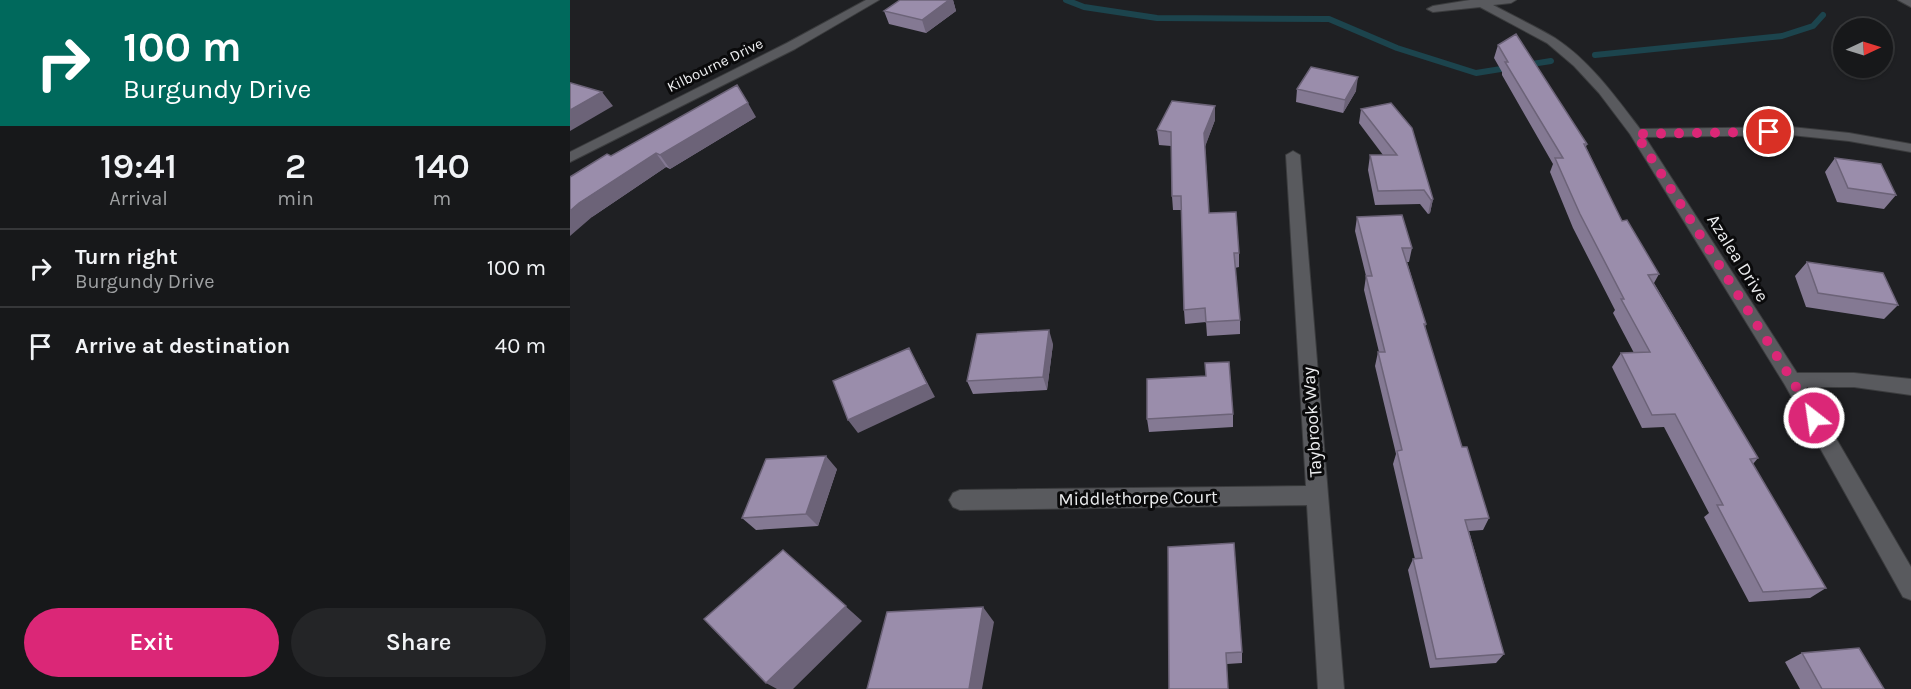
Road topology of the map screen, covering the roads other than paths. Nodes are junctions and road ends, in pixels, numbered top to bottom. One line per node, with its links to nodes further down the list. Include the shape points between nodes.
1 (874, 0): 10 (street, Kilbourne Drive, via 800,42)
2 (1510, 0): 4 (street)
3 (1903, 0): 5 (street)
4 (1479, 2): 6 (street); 7 (street, Azalea Drive, via 1551,41 1578,63 1604,90)
5 (1911, 4)
6 (1433, 9)
7 (1636, 134): 8 (street, via 1791,131); 11 (street, Azalea Drive)
8 (1911, 148)
9 (1293, 155): 13 (street, Taybrook Way)
10 (570, 158)
11 (1792, 380): 12 (street, via 1854,380); 15 (street, Azalea Drive)
12 (1911, 387)
13 (1317, 495): 14 (street, Middlethorpe Court); 16 (street, Taybrook Way)
14 (960, 500)
15 (1911, 589)
16 (1331, 689)

